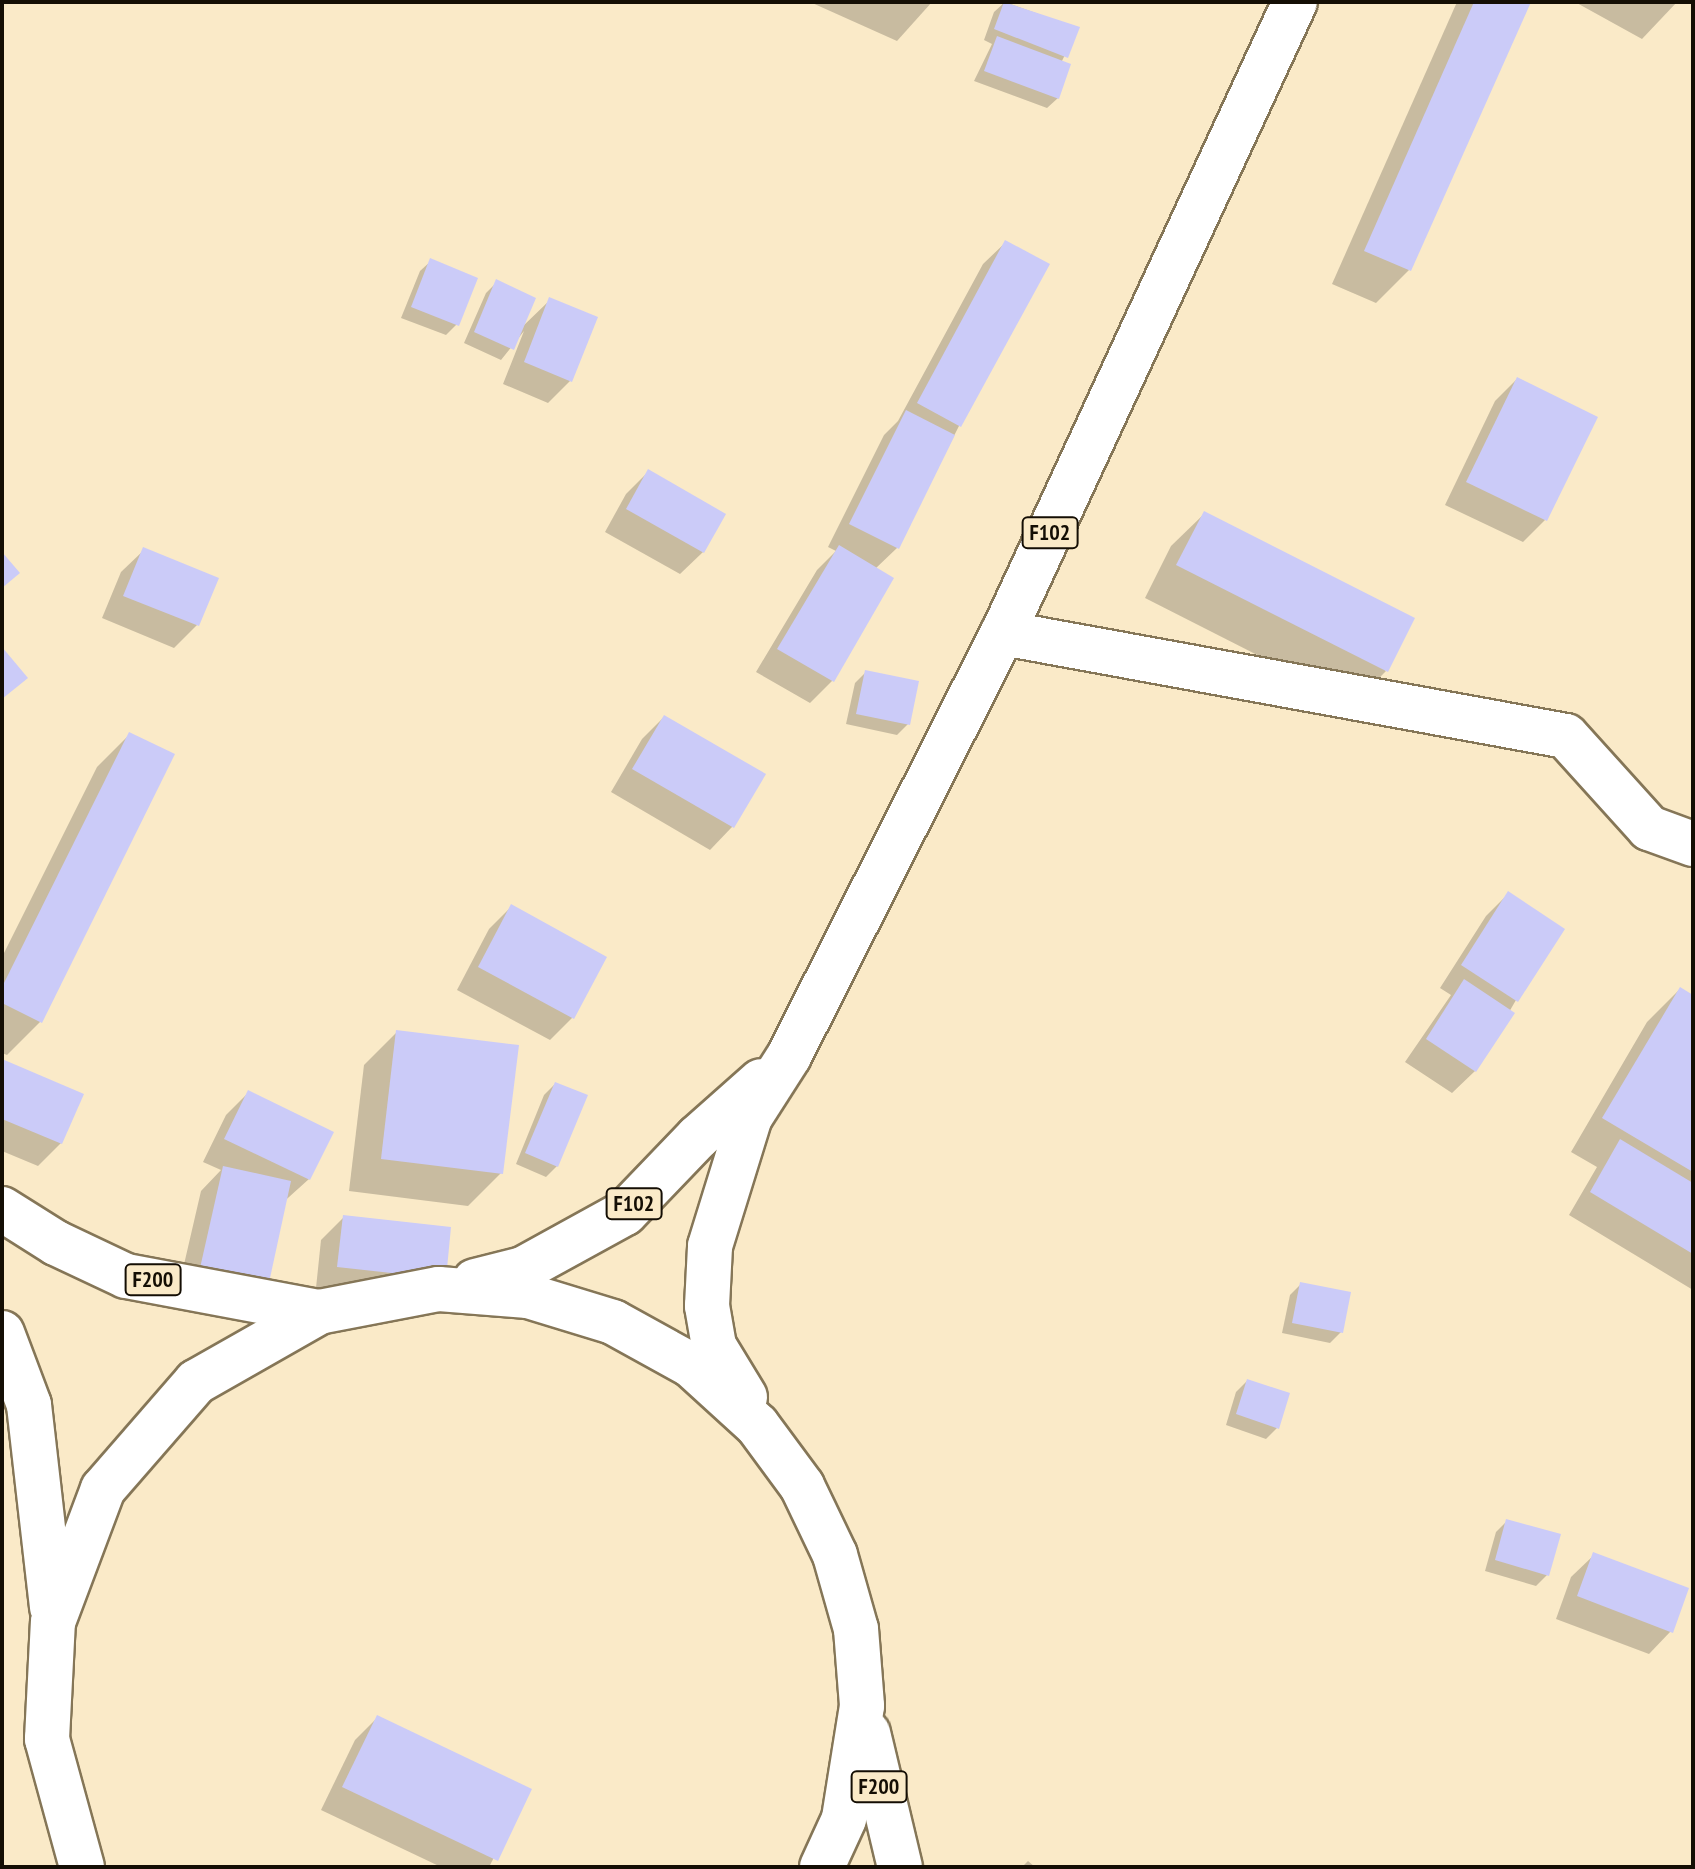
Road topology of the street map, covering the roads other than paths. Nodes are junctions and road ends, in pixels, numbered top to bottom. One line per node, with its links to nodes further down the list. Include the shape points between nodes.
1 (1295, 2): 2 (main road, F102)
2 (1003, 633): 4 (main road, via 1566,736); 6 (main road, F102)
3 (1693, 817): 4 (main road)
4 (1649, 828): 5 (main road)
5 (1693, 844)
6 (789, 1056): 8 (main road, F102, via 698,1137 625,1213 523,1269); 11 (main road, F102, via 750,1117 710,1246 707,1306 714,1346)
7 (2, 1209): 9 (main road, F200, via 56,1243 126,1276)
8 (439, 1289): 9 (main road); 11 (main road, via 528,1296 613,1322 691,1365)
9 (319, 1312): 12 (main road, via 196,1382 103,1489)
10 (2, 1333): 12 (main road, via 29,1405)
11 (757, 1425): 13 (main road, via 802,1486 835,1555 856,1629)
12 (53, 1622): 14 (main road, via 47,1739)
13 (862, 1706): 15 (main road, via 844,1819); 16 (main road, F200)
14 (82, 1867)
15 (822, 1867)
16 (900, 1867)

